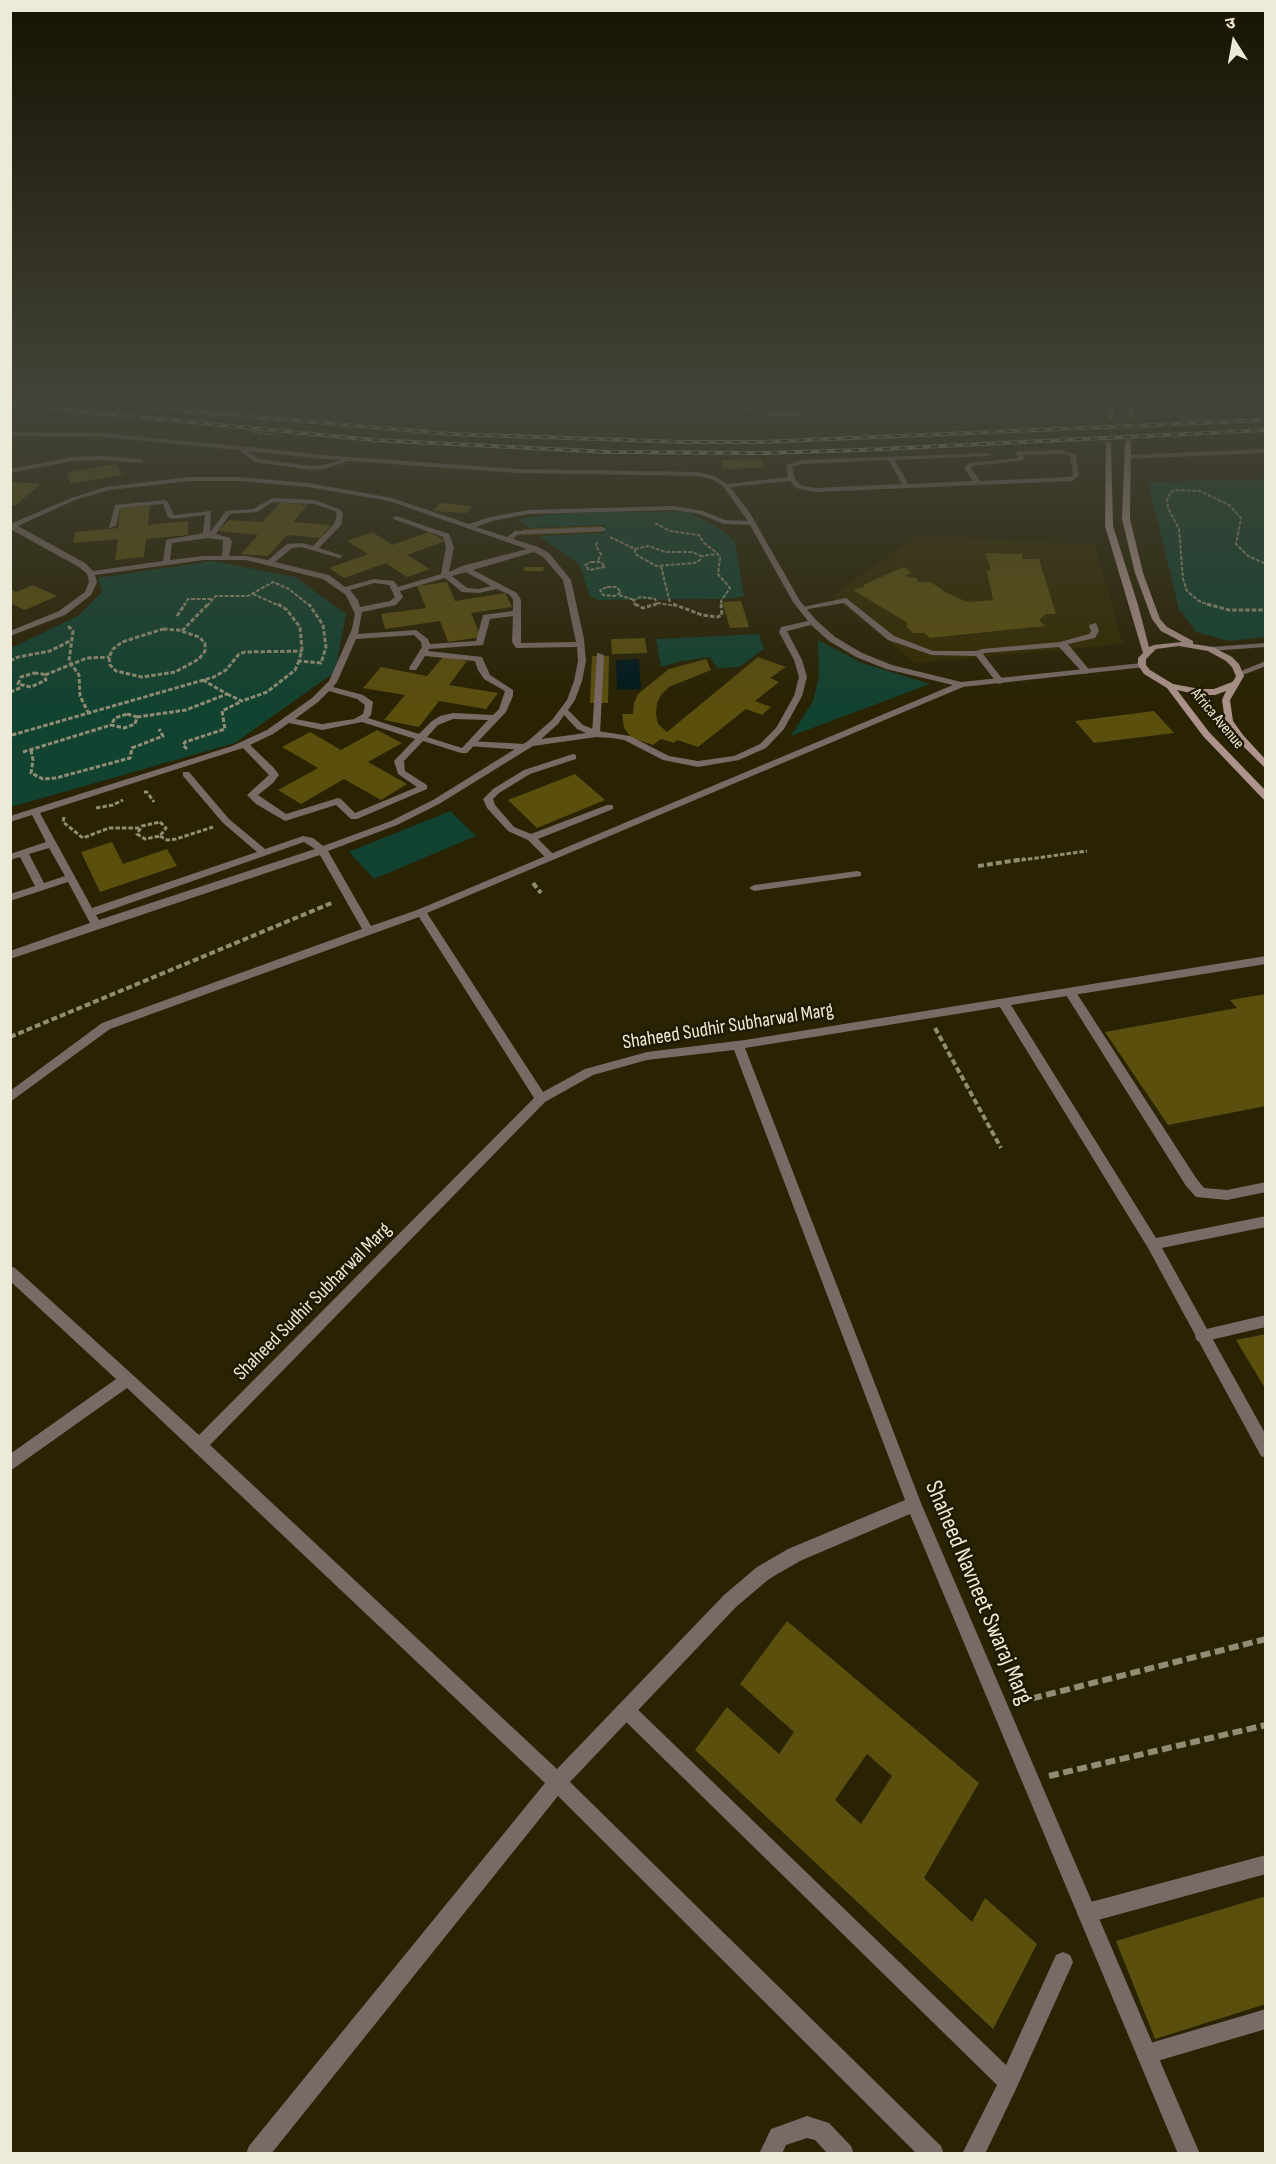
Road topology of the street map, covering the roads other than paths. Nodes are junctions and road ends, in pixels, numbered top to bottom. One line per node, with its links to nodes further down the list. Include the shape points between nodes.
1 (54, 508): 13 (street)
2 (117, 508): 12 (street)
3 (167, 508): 16 (street, via 172,517 209,513)
4 (260, 508): 16 (street, via 228,512)
5 (332, 508): 18 (street, via 340,515 337,525)
6 (413, 508): 14 (street)
7 (742, 508): 11 (street)
8 (1109, 508): 43 (main road, via 1109,526)
9 (1126, 508): 39 (main road, via 1126,519 1156,619 1164,629)
10 (396, 518): 26 (street, via 446,536 450,547)
11 (753, 523): 14 (street, via 724,522 701,512 674,508 528,512); 30 (street)
12 (112, 526)
13 (11, 527): 25 (street)
14 (470, 527): 17 (street)
15 (602, 529): 17 (street, via 523,532)
16 (208, 535): 21 (street, via 226,538); 22 (street, via 169,542)
17 (507, 540): 19 (street)
18 (314, 549): 20 (street); 23 (street, via 290,546)
19 (535, 549): 24 (street); 37 (street, via 555,564 567,580)
20 (339, 556)
21 (225, 557): 22 (street); 23 (street)
22 (165, 563): 25 (street)
23 (269, 563): 28 (street, via 316,574)
24 (465, 568): 26 (street); 27 (street)
25 (91, 573): 35 (street, via 93,582 88,593 56,615)
26 (445, 574): 27 (street, via 465,590); 29 (street)
27 (498, 587): 32 (street, via 513,593)
28 (345, 589): 29 (street, via 374,581 391,583); 31 (street)
29 (396, 590): 31 (street, via 399,597 393,603)
30 (802, 609): 33 (street); 44 (street, via 846,600 891,638 920,650)
31 (358, 610): 36 (street)
32 (518, 613): 37 (street, via 519,646); 42 (street, via 486,617 480,643)
33 (813, 622): 53 (street, via 859,655 889,667); 60 (street, via 784,628 803,677 784,721 763,746 736,758 698,764 666,758 627,738)
34 (1094, 625): 38 (street, via 1092,636)
35 (10, 634)
36 (353, 637): 42 (street, via 416,632 424,640); 55 (street)
37 (580, 644): 56 (street, via 578,681)
38 (1060, 644): 44 (street); 49 (street)
39 (1194, 645): 41 (main road); 43 (main road, via 1165,644)
40 (1266, 645): 41 (street)
41 (1210, 649): 50 (main road, via 1229,659)
42 (424, 650): 48 (street); 58 (street, via 479,659 487,677 509,690 503,710)
43 (1146, 652): 47 (main road)
44 (978, 654): 51 (street)
45 (600, 655): 60 (street)
46 (1266, 663): 50 (street)
47 (1142, 665): 49 (street); 54 (main road)
48 (413, 668)
49 (1087, 672): 51 (street)
50 (1240, 673): 52 (main road, Africa Avenue)
51 (1000, 681): 53 (street)
52 (1235, 684): 54 (main road, via 1207,692); 66 (main road, Africa Avenue, via 1226,700 1229,721)
53 (961, 685): 78 (street)
54 (1170, 686): 68 (main road, Africa Avenue, via 1206,734)
55 (327, 688): 57 (street, via 360,697 370,704); 59 (street)
56 (564, 710): 60 (street, via 580,727); 64 (street)
57 (361, 718): 59 (street, via 340,726 322,727); 61 (street)
58 (495, 718): 61 (street, via 443,718); 63 (street)
59 (289, 720): 62 (street)
60 (596, 734): 64 (street)
61 (423, 737): 62 (street, via 399,761 401,771 424,787 354,816 338,801 285,818 259,802 252,795 273,776); 63 (street, via 465,751)
62 (244, 744): 70 (street)
63 (470, 744): 64 (street)
64 (528, 745): 74 (street, via 436,802 394,823)
65 (573, 757): 72 (street, via 527,772 488,799 511,829)
66 (1266, 766)
67 (186, 774): 75 (street, via 227,822)
68 (1266, 797)
69 (610, 807): 72 (street)
70 (34, 812): 71 (street); 73 (street)
71 (10, 819)
72 (531, 838): 78 (street)
73 (52, 844): 76 (street); 80 (street)
74 (322, 850): 75 (street, via 303,839); 86 (street); 87 (street)
75 (263, 852): 85 (street)
76 (23, 853): 77 (street); 81 (street)
77 (10, 857)
78 (551, 858): 84 (street)
79 (857, 874): 82 (street)
80 (70, 878): 81 (street); 85 (street)
81 (41, 887): 83 (street)
82 (754, 888)
83 (10, 898)
84 (421, 912): 87 (street); 94 (street)
85 (90, 913): 86 (street)
86 (96, 925): 88 (street)
87 (368, 930): 93 (street, via 106,1026)
88 (10, 955)
89 (1266, 960): 90 (street, Shaheed Sudhir Subharwal Marg)
90 (1070, 992): 91 (street, Shaheed Sudhir Subharwal Marg); 95 (street, via 1201,1193 1227,1195)
91 (1003, 1002): 92 (street, Shaheed Sudhir Subharwal Marg); 97 (street)
92 (738, 1045): 94 (street, Shaheed Sudhir Subharwal Marg, via 647,1056 589,1072); 105 (street, Shaheed Navneet Swaraj Marg)
93 (10, 1098)
94 (541, 1099): 102 (street, Shaheed Sudhir Subharwal Marg)
95 (1266, 1187)
96 (1264, 1224): 97 (street)
97 (1153, 1244): 100 (street)
98 (10, 1272): 101 (street)
99 (1266, 1321): 100 (street)
100 (1202, 1336): 103 (street)
101 (128, 1379): 102 (street); 104 (street)
102 (199, 1445): 107 (street)
103 (1266, 1451)
104 (10, 1464)
105 (914, 1504): 106 (street, via 794,1555 763,1573 730,1601); 109 (street, Shaheed Navneet Swaraj Marg)
106 (626, 1710): 107 (street); 113 (street)
107 (557, 1782): 114 (street); 117 (street)
108 (1266, 1864): 109 (street)
109 (1087, 1913): 112 (street, Shaheed Navneet Swaraj Marg)
110 (1063, 1962): 113 (street)
111 (1266, 2019): 112 (street)
112 (1146, 2054): 119 (street, Shaheed Navneet Swaraj Marg)
113 (1009, 2082): 118 (street)
114 (257, 2154)
115 (770, 2154): 116 (street, via 779,2137 807,2127 821,2131)
116 (843, 2154)
117 (933, 2154)
118 (973, 2154)
119 (1189, 2154)

